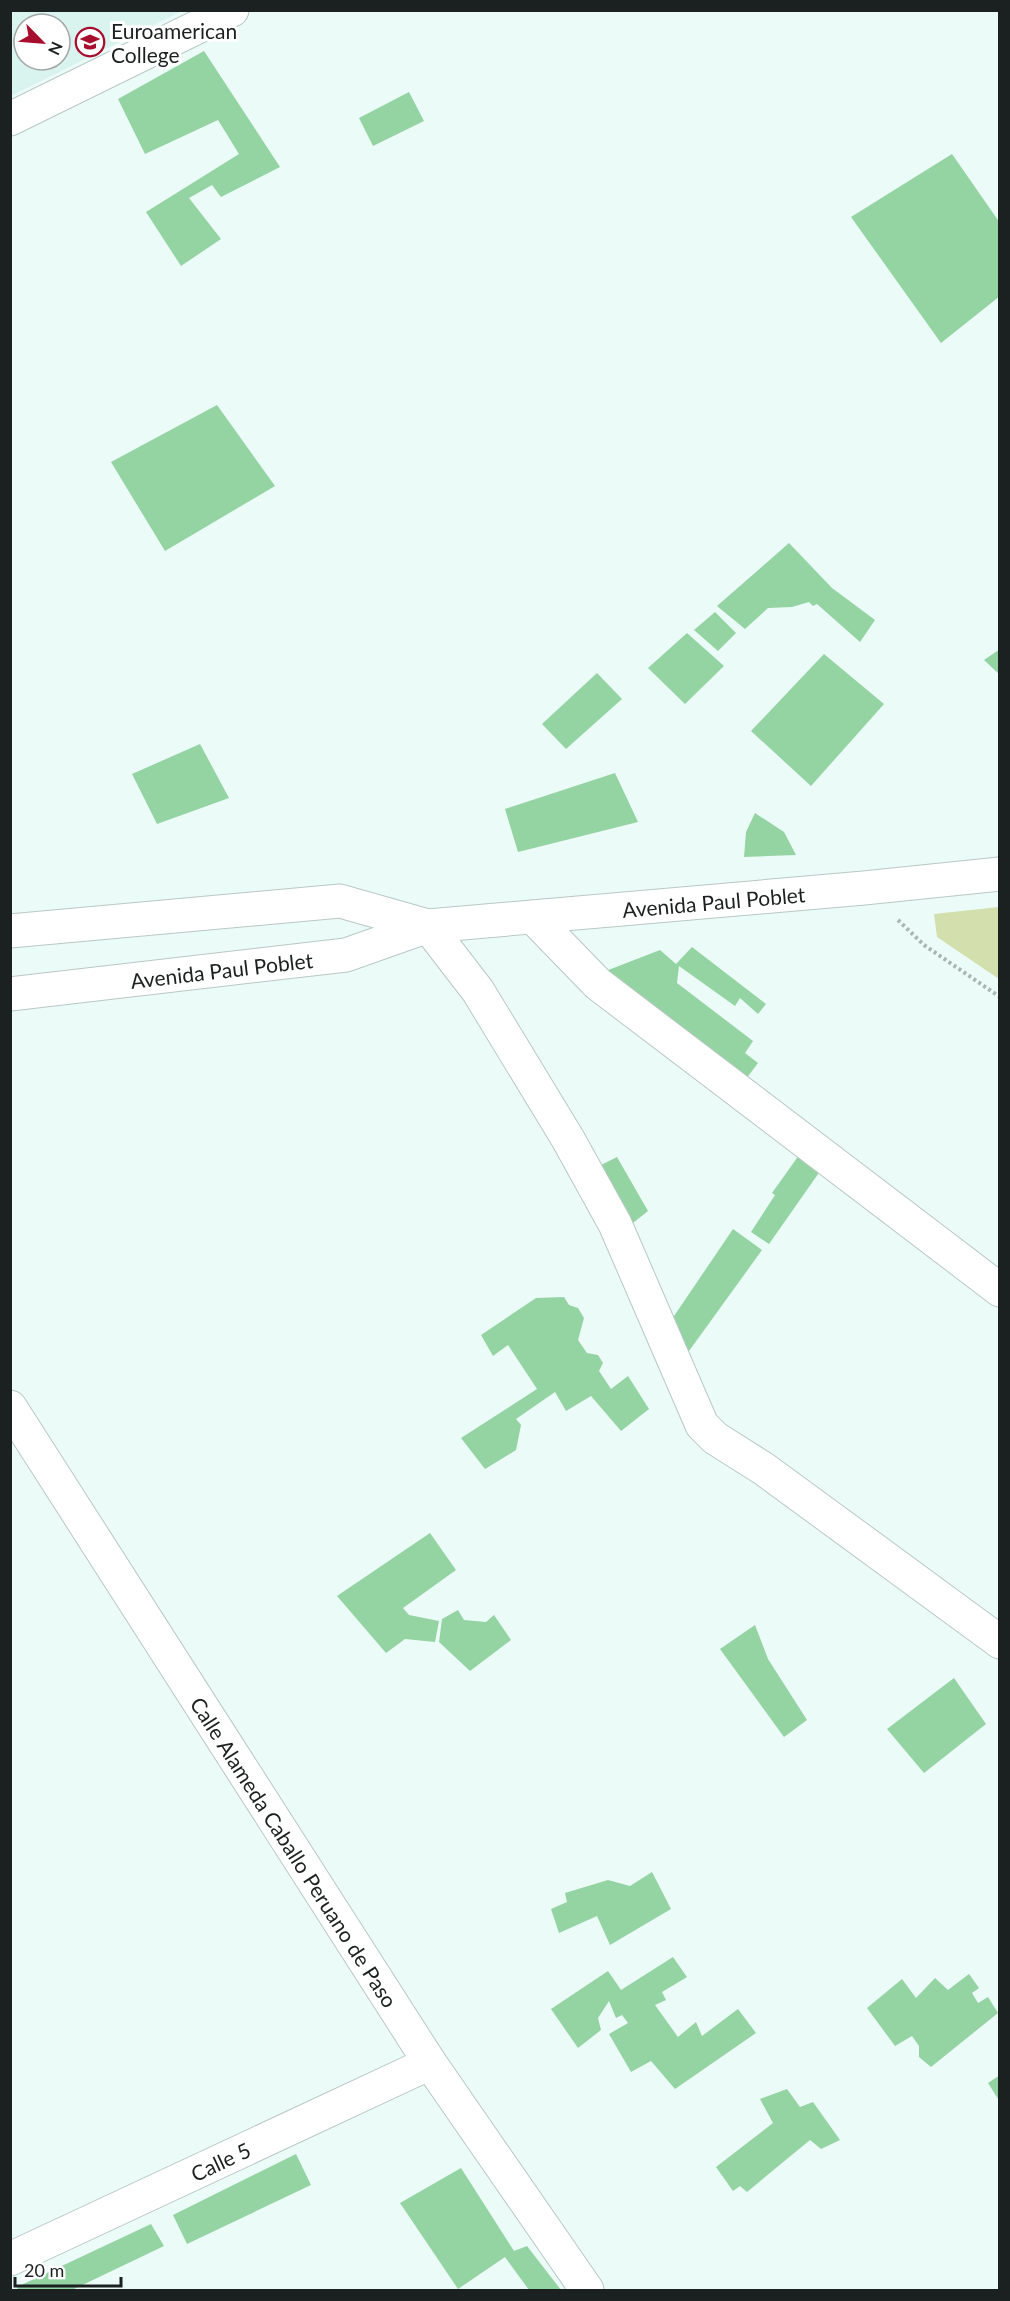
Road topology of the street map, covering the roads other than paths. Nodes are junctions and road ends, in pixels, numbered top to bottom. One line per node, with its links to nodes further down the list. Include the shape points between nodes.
1 (232, 10): 2 (street)
2 (10, 119)
3 (999, 873): 4 (street, Avenida Paul Poblet)
4 (533, 916): 5 (street, Avenida Paul Poblet); 8 (street, via 598,984)
5 (428, 926): 6 (street, Avenida Paul Poblet, via 340,901); 7 (street, Avenida Paul Poblet, via 346,955); 10 (street, via 478,991 615,1224 702,1425)
6 (10, 932)
7 (10, 994)
8 (999, 1290)
9 (10, 1407): 11 (street, Calle Alameda Caballo Peruano de Paso)
10 (999, 1642)
11 (430, 2063): 12 (street, Calle 5); 13 (street, Calle Alameda Caballo Peruano de Paso)
12 (10, 2259)
13 (587, 2290)

